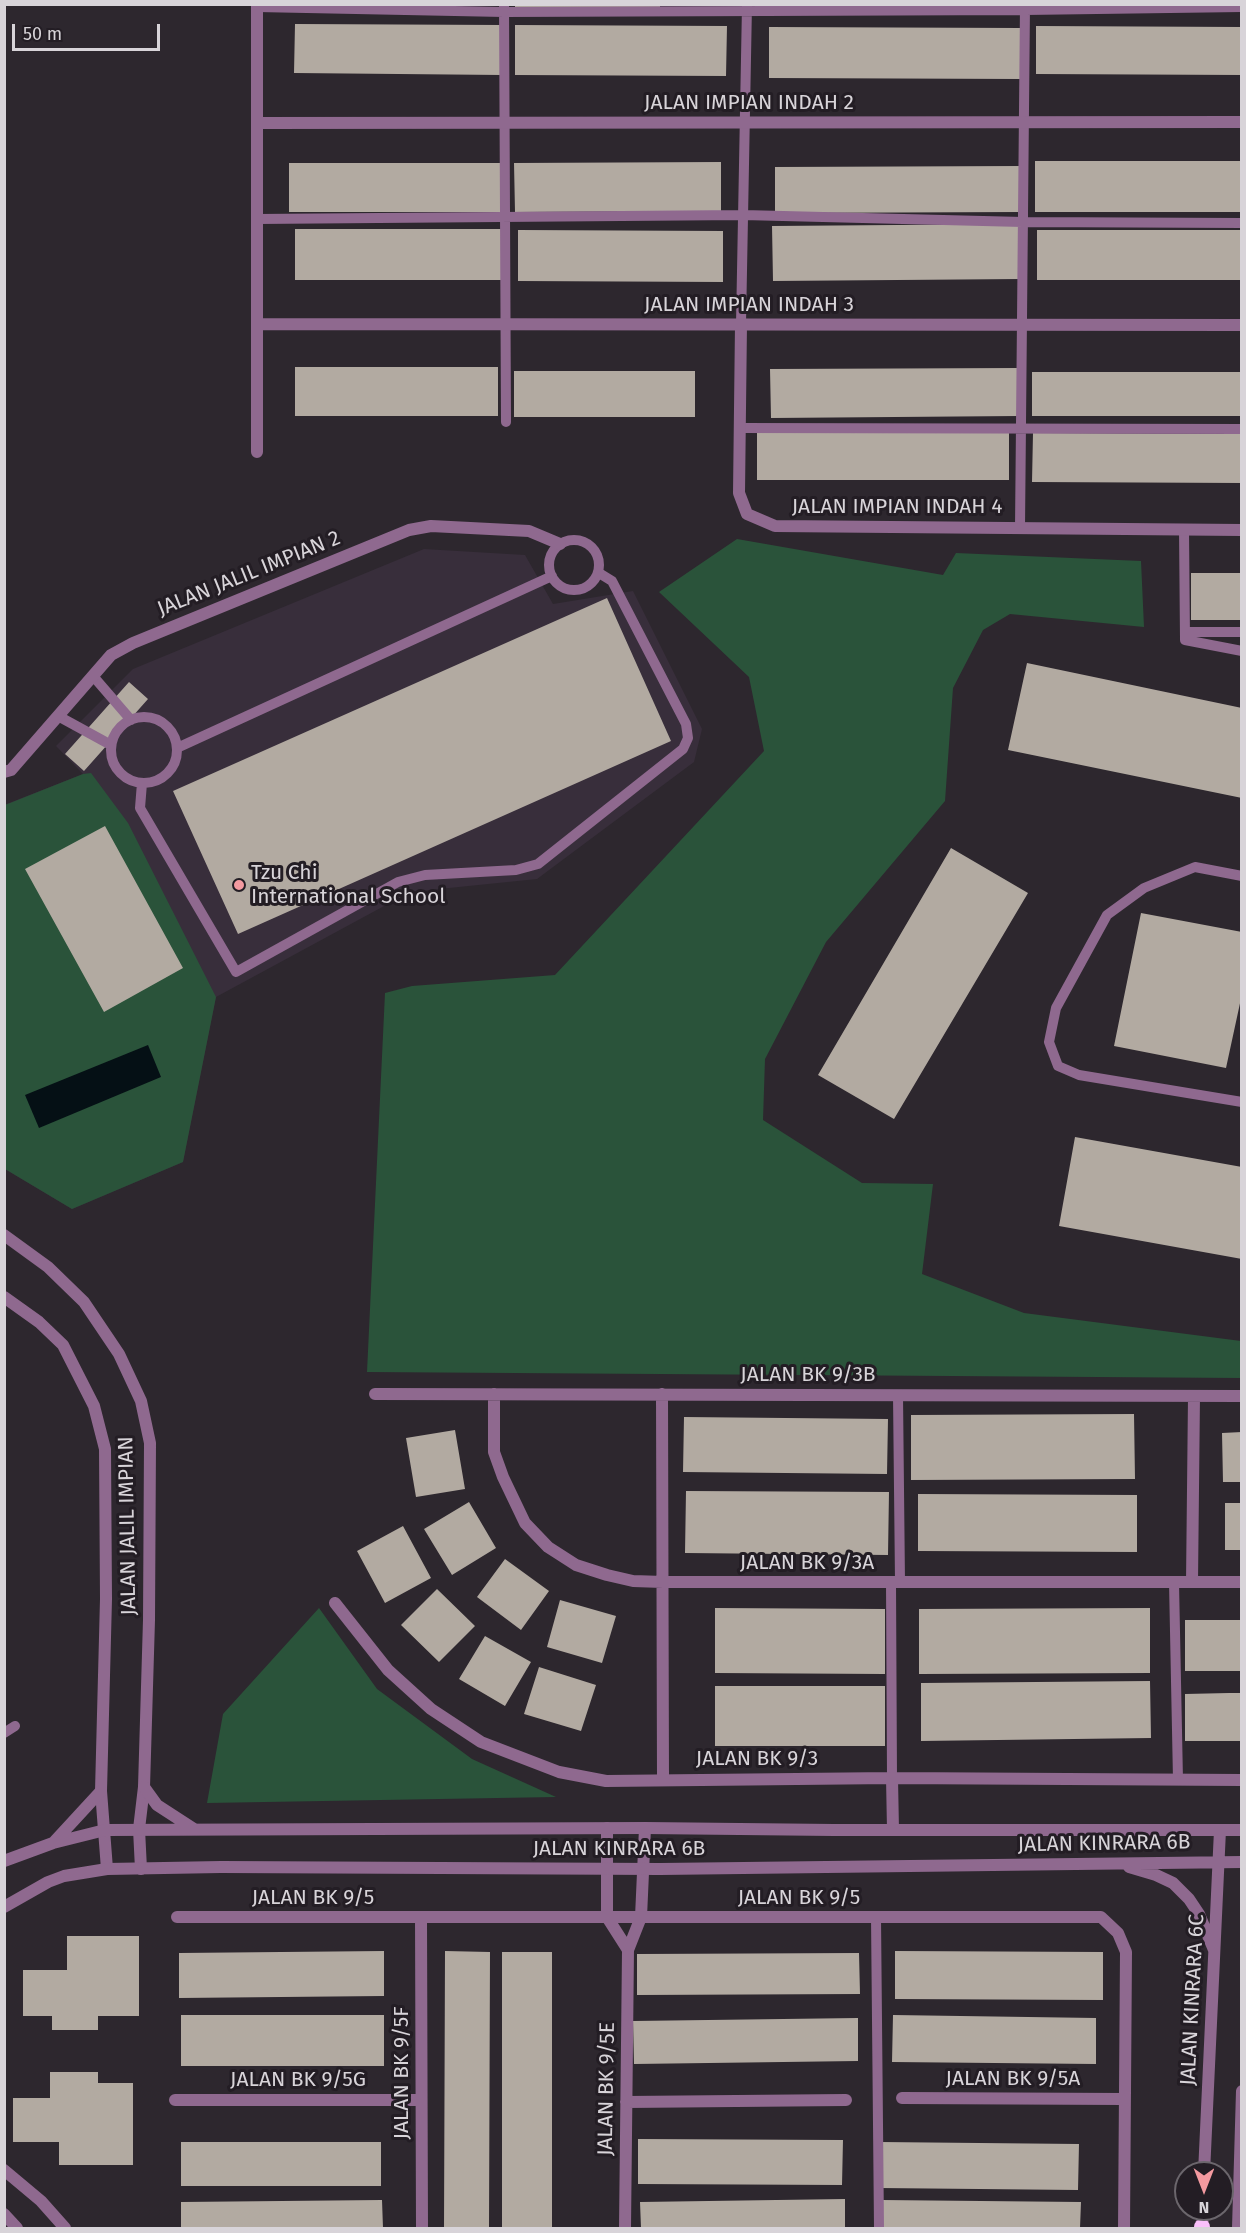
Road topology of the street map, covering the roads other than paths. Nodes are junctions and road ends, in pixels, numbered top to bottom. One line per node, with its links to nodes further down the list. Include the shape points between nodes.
1 (257, 6): 5 (lane); 8 (street)
2 (747, 7): 3 (lane); 5 (lane); 10 (lane)
3 (1025, 7): 4 (lane); 6 (lane)
4 (1242, 7)
5 (504, 8): 9 (lane)
6 (1024, 122): 7 (street, JALAN IMPIAN INDAH 2); 10 (street, JALAN IMPIAN INDAH 2); 14 (lane)
7 (1242, 122)
8 (257, 123): 9 (street, JALAN IMPIAN INDAH 2); 13 (street)
9 (505, 123): 10 (street, JALAN IMPIAN INDAH 2); 12 (lane)
10 (745, 123): 11 (lane)
11 (743, 215): 12 (lane); 14 (lane); 18 (lane)
12 (505, 217): 13 (lane); 17 (lane)
13 (257, 219): 16 (street)
14 (1023, 222): 15 (lane); 19 (lane)
15 (1242, 224)
16 (257, 324): 17 (street, JALAN IMPIAN INDAH 3); 25 (street)
17 (506, 324): 18 (street, JALAN IMPIAN INDAH 3); 21 (lane)
18 (741, 324): 19 (street, JALAN IMPIAN INDAH 3); 22 (street, JALAN IMPIAN INDAH 4)
19 (1022, 325): 20 (street, JALAN IMPIAN INDAH 3); 23 (lane)
20 (1242, 325)
21 (506, 422)
22 (739, 428): 23 (lane); 26 (street, JALAN IMPIAN INDAH 4, via 739,494 747,514 775,526)
23 (1021, 429): 24 (lane); 26 (lane)
24 (1242, 429)
25 (257, 452)
26 (1020, 527): 27 (street, JALAN IMPIAN INDAH 4)
27 (1184, 530): 28 (street, JALAN IMPIAN INDAH 4); 32 (lane)
28 (1242, 530)
29 (560, 544): 30 (lane, via 575,539 590,545 599,557); 31 (lane, via 551,555); 35 (street, JALAN JALIL IMPIAN 2, via 529,531 430,526 409,530 133,643 111,655)
30 (599, 573): 31 (lane, via 588,586 572,590); 41 (lane, via 612,580 686,724 688,738 683,749 538,864 516,870 425,875 398,882 236,972 140,808)
31 (552, 576): 39 (lane)
32 (1185, 632): 33 (lane); 34 (lane, via 1185,640)
33 (1242, 632)
34 (1242, 651)
35 (93, 676): 36 (street, JALAN JALIL IMPIAN 2); 37 (lane)
36 (58, 716): 38 (lane); 40 (street, JALAN JALIL IMPIAN 2, via 11,770)
37 (131, 720): 38 (lane, via 122,726); 39 (lane, via 152,719 162,723 170,730)
38 (111, 745): 41 (lane, via 111,756 122,775)
39 (177, 748): 41 (lane, via 170,770 153,782)
40 (4, 772)
41 (142, 783)
42 (1242, 876): 43 (lane, via 1195,867 1144,888 1107,915 1056,1008 1049,1042 1058,1066 1079,1075)
43 (1242, 1102)
44 (4, 1235): 64 (street, JALAN JALIL IMPIAN, via 48,1267 84,1302 119,1354 141,1401 150,1443)
45 (4, 1297): 65 (street, JALAN JALIL IMPIAN, via 63,1345 94,1406 105,1449)
46 (375, 1394): 47 (street, JALAN BK 9/3B)
47 (494, 1394): 48 (street, JALAN BK 9/3B); 52 (street, JALAN BK 9/3A, via 495,1452 525,1523 548,1547 576,1565 624,1579)
48 (662, 1394): 49 (street, JALAN BK 9/3B); 52 (street)
49 (898, 1395): 50 (street, JALAN BK 9/3B); 53 (lane)
50 (1194, 1396): 51 (street, JALAN BK 9/3B); 55 (street)
51 (1242, 1396)
52 (663, 1582): 53 (street, JALAN BK 9/3A); 61 (street)
53 (895, 1582): 54 (street, JALAN BK 9/3A); 60 (lane)
54 (1174, 1582): 55 (street, JALAN BK 9/3A); 62 (lane)
55 (1192, 1582): 56 (street, JALAN BK 9/3A)
56 (1242, 1582)
57 (335, 1603): 61 (street, JALAN BK 9/3, via 388,1670 432,1709 481,1742 560,1772 606,1781)
58 (15, 1726): 59 (lane)
59 (4, 1733)
60 (892, 1778): 61 (street, JALAN BK 9/3); 62 (street, JALAN BK 9/3); 71 (street)
61 (663, 1780)
62 (1178, 1780): 63 (street, JALAN BK 9/3)
63 (1242, 1780)
64 (144, 1787): 68 (street, JALAN JALIL IMPIAN); 69 (street, via 157,1805)
65 (101, 1791): 70 (street, JALAN JALIL IMPIAN); 74 (street)
66 (607, 1828): 67 (street, JALAN KINRARA 6B); 69 (street, JALAN KINRARA 6B); 79 (street)
67 (645, 1828): 71 (street, JALAN KINRARA 6B); 82 (street, JALAN BK 9/5E)
68 (140, 1829): 69 (street, JALAN KINRARA 6B); 70 (street, JALAN KINRARA 6B); 81 (street, JALAN JALIL IMPIAN)
69 (195, 1829)
70 (105, 1830): 74 (street, JALAN KINRARA 6B); 80 (street, JALAN JALIL IMPIAN)
71 (893, 1830): 72 (street, JALAN KINRARA 6B)
72 (1220, 1830): 73 (street, JALAN KINRARA 6B); 76 (street, JALAN KINRARA 6C)
73 (1242, 1830)
74 (53, 1843): 75 (street, JALAN KINRARA 6B)
75 (4, 1861)
76 (1220, 1862): 77 (street, JALAN KINRARA 6B); 78 (street, JALAN KINRARA 6B); 90 (street, JALAN KINRARA 6C)
77 (1242, 1862)
78 (1113, 1863): 82 (street, JALAN KINRARA 6B); 90 (street, via 1173,1883 1199,1914)
79 (606, 1868): 81 (street, JALAN KINRARA 6B); 82 (street, JALAN KINRARA 6B); 85 (street)
80 (107, 1869): 81 (street, JALAN KINRARA 6B); 83 (street, JALAN KINRARA 6B, via 64,1876)
81 (141, 1869)
82 (644, 1869): 86 (street, JALAN BK 9/5E)
83 (4, 1907)
84 (177, 1917): 88 (street, JALAN BK 9/5)
85 (607, 1917): 86 (street, JALAN BK 9/5); 88 (street, JALAN BK 9/5); 89 (street)
86 (641, 1917): 87 (street, JALAN BK 9/5); 89 (street, JALAN BK 9/5E)
87 (876, 1917): 93 (street, JALAN BK 9/5, via 1101,1917 1118,1933 1126,1952); 105 (lane)
88 (421, 1918): 95 (street, JALAN BK 9/5F)
89 (628, 1950): 97 (street, JALAN BK 9/5E)
90 (1215, 1954): 98 (street, JALAN KINRARA 6C)
91 (1242, 2091): 107 (street)
92 (902, 2098): 93 (street, JALAN BK 9/5A)
93 (1124, 2098): 106 (street, JALAN BK 9/5)
94 (175, 2100): 95 (street, JALAN BK 9/5G)
95 (421, 2100): 103 (street, JALAN BK 9/5F)
96 (846, 2100): 97 (street)
97 (626, 2102): 104 (street, JALAN BK 9/5E)
98 (1205, 2161)
99 (4, 2170): 102 (street, via 41,2201)
100 (4, 2214): 101 (street)
101 (17, 2229)
102 (65, 2229)
103 (422, 2229)
104 (625, 2229)
105 (879, 2229)
106 (1124, 2229)
107 (1238, 2229)

